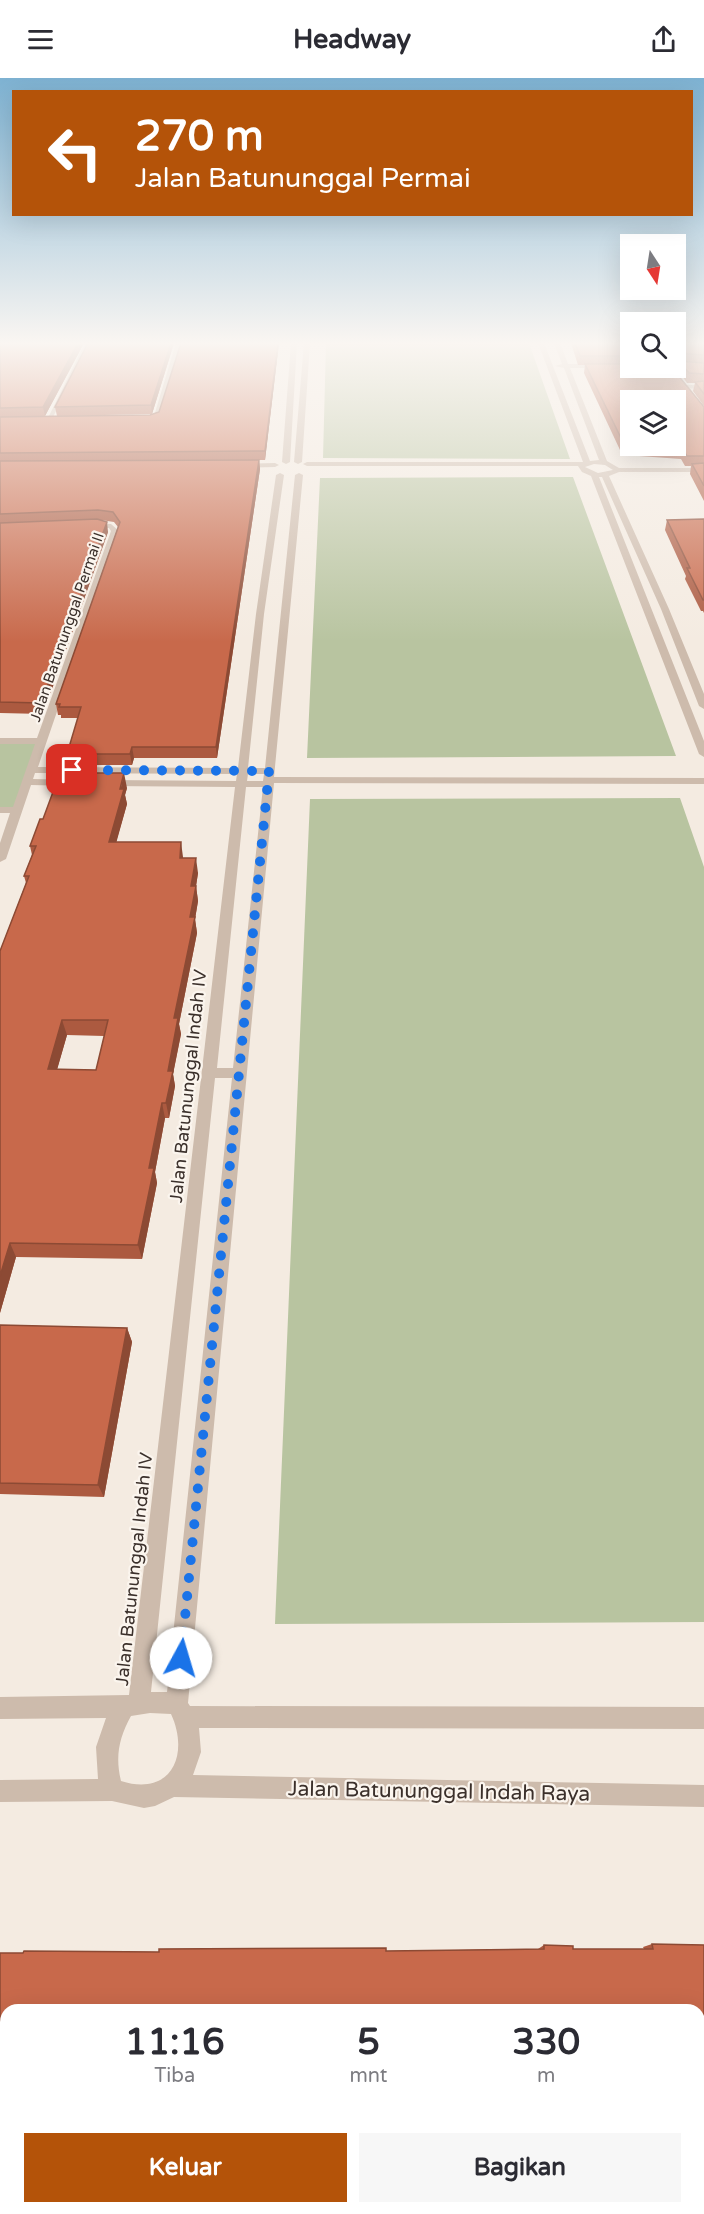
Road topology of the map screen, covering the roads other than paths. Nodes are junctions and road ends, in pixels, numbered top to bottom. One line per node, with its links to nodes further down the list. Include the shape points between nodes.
1 (281, 443): 10 (street, Jalan Batununggal Indah IV)
2 (304, 443): 9 (street, Jalan Batununggal Indah IV)
3 (577, 443): 8 (street)
4 (599, 443): 5 (street)
5 (607, 463): 6 (street); 8 (street); 11 (street)
6 (704, 464)
7 (227, 466): 10 (street)
8 (585, 466): 9 (street); 14 (street)
9 (303, 468): 10 (street); 10 (street); 19 (street, Jalan Batununggal Indah IV)
10 (278, 469): 13 (street); 19 (street, Jalan Batununggal Indah IV)
11 (617, 470): 12 (street); 15 (street)
12 (704, 470)
13 (238, 472)
14 (594, 474): 15 (street); 17 (street)
15 (605, 475): 18 (street)
16 (77, 525): 22 (street, Jalan Batununggal Permai II, via 111,526 115,531)
17 (647, 609): 18 (street); 23 (street)
18 (665, 609): 20 (street)
19 (272, 614): 25 (street, Jalan Batununggal Indah IV); 26 (street, Jalan Batununggal Indah IV)
20 (704, 706)
21 (0, 741): 22 (street)
22 (41, 741): 24 (street)
23 (704, 754)
24 (31, 770): 25 (street); 28 (street)
25 (242, 778): 26 (street); 28 (street); 32 (street, Jalan Batununggal Indah IV)
26 (268, 778): 27 (street); 33 (street, Jalan Batununggal Indah IV)
27 (704, 781)
28 (27, 782): 30 (street)
29 (0, 810): 30 (street)
30 (17, 810): 31 (street)
31 (0, 859)
32 (209, 1073): 33 (street); 34 (street, Jalan Batununggal Indah IV)
33 (239, 1073): 36 (street, Jalan Batununggal Indah IV)
34 (131, 1705): 35 (street); 36 (street); 39 (street, via 111,1729 105,1747)
35 (0, 1708)
36 (180, 1710): 37 (street); 38 (street, via 189,1731 190,1750 186,1768)
37 (704, 1718)
38 (173, 1786): 39 (street, via 142,1797); 41 (street, Jalan Batununggal Indah Raya)
39 (112, 1790): 40 (street)
40 (0, 1791)
41 (704, 1796)

